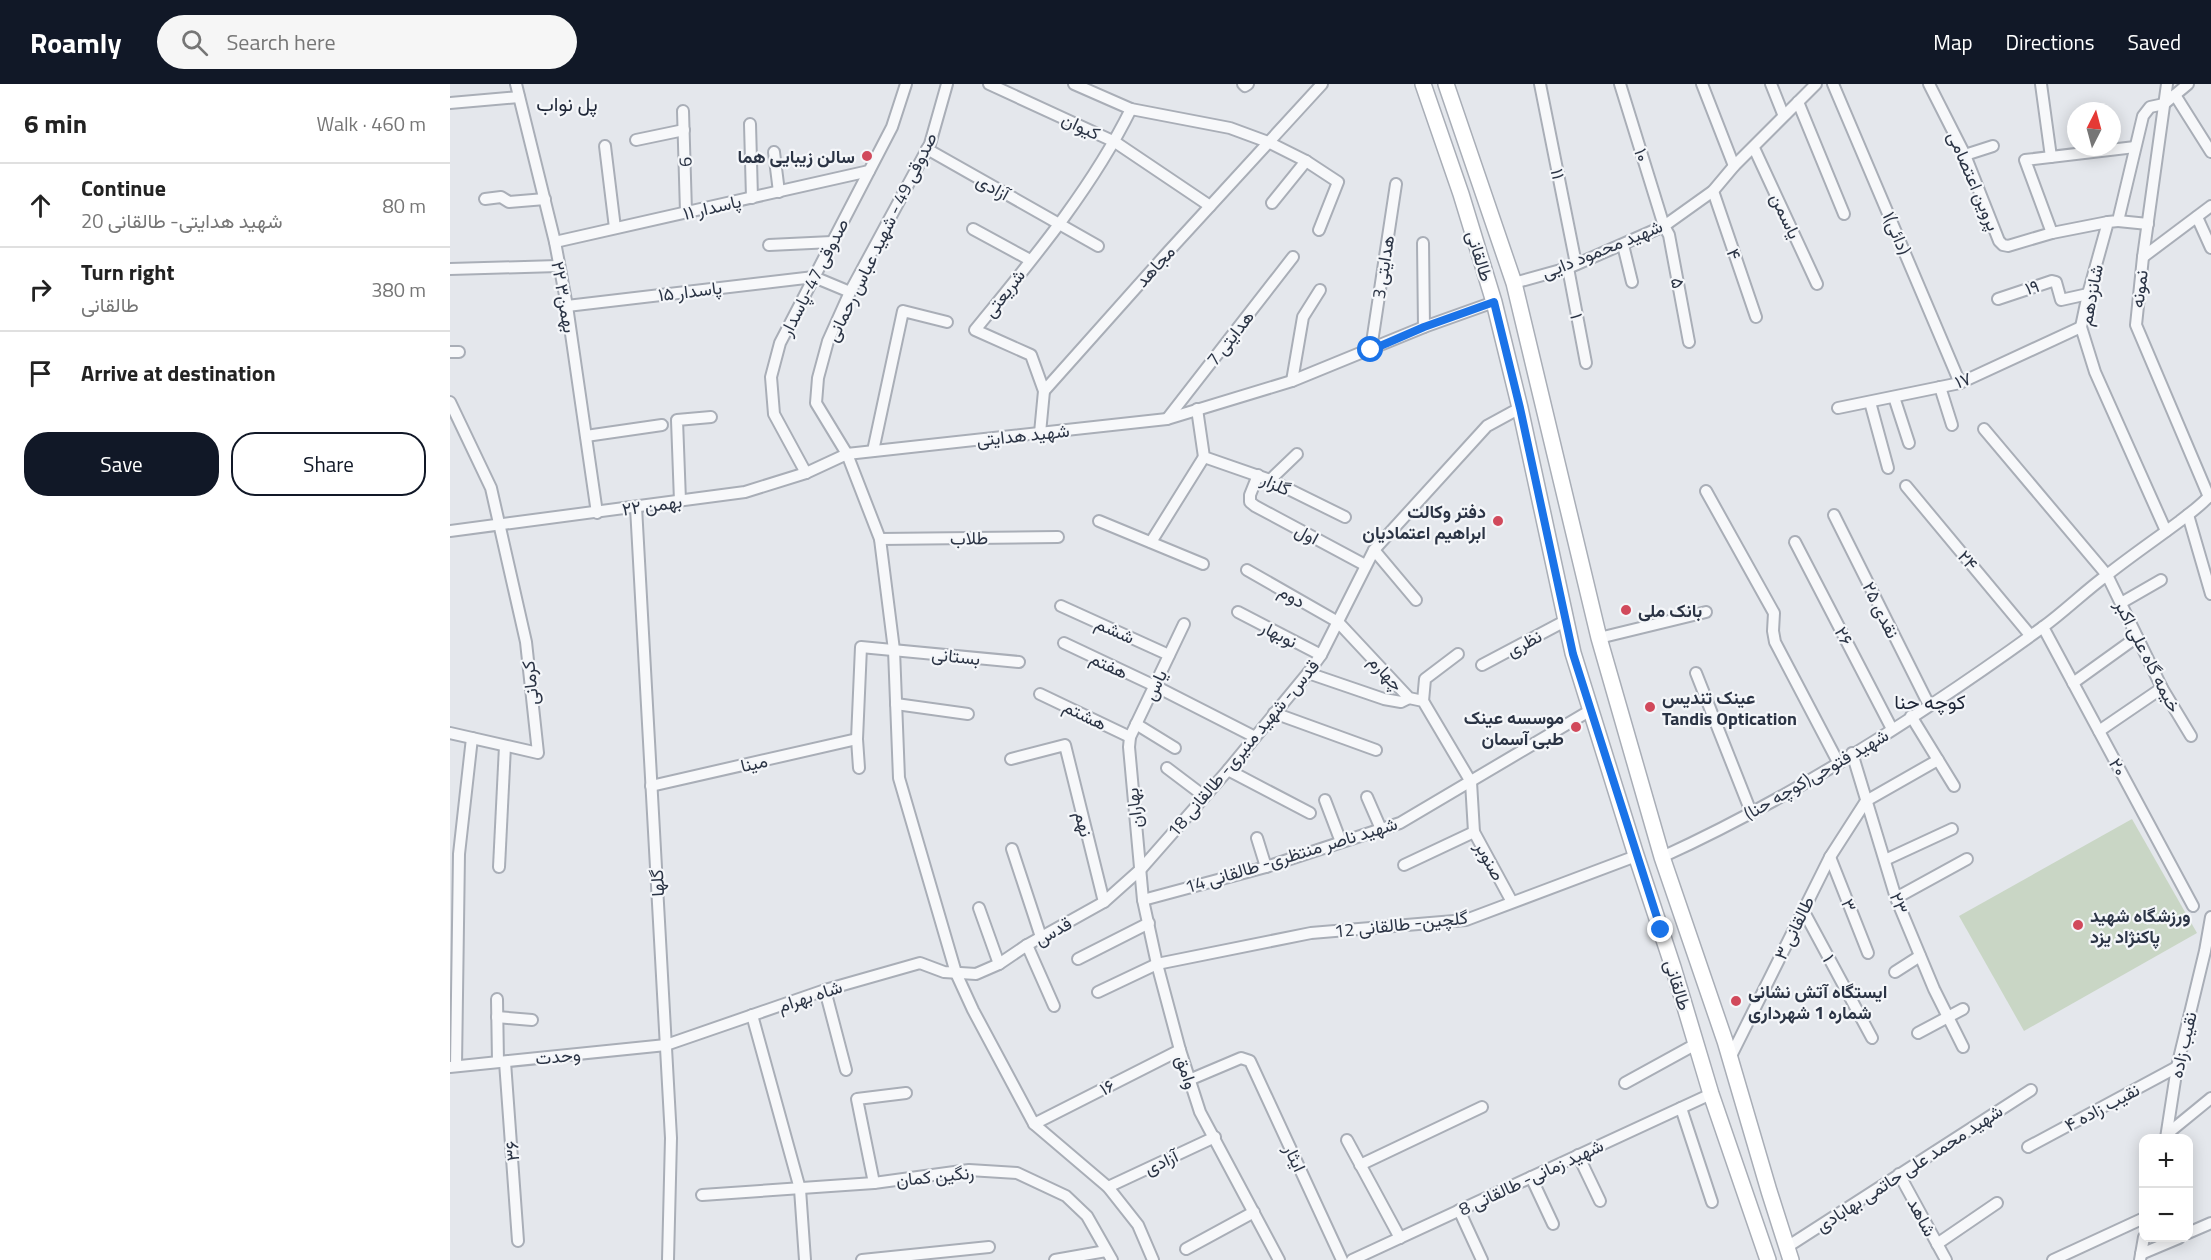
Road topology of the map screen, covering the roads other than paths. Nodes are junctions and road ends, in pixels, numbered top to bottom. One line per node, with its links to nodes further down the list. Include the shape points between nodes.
1 (906, 84): 42 (street, صدوقی 47-پاسدار, via 892,126)
2 (947, 84): 35 (street, صدوقی 49 - شهید عباس رحمانی)
3 (989, 84): 29 (street, کیوان)
4 (1076, 84): 23 (street, کیوان)
5 (1322, 84): 30 (street, مجاهد)
6 (1423, 84): 84 (main road, طالقانی)
7 (1446, 84): 78 (main road, طالقانی)
8 (1540, 84): 74 (street, ۱۱)
9 (1620, 84): 58 (street, ۱۰)
10 (1702, 84): 41 (street)
11 (1771, 84): 25 (street)
12 (1816, 84): 20 (street, شهید محمود دایی)
13 (1833, 84): 94 (street, ۱(دائی))
14 (1929, 84): 38 (street, پروین اعتصامی)
15 (2041, 84): 39 (street)
16 (2167, 84): 22 (street, نمونه)
17 (2188, 84): 19 (street)
18 (520, 88): 21 (street); 48 (street, ۲۲ بهمن۳)
19 (2175, 95): 22 (street); 37 (street)
20 (1798, 102): 25 (street, شهید محمود دایی); 53 (street)
21 (450, 103)
22 (2164, 104): 33 (street, شانزدهم, via 2146,110); 57 (street, نمونه)
23 (1131, 109): 29 (street, کیوان); 30 (street, via 1230,128)
24 (683, 111): 27 (street, 6)
25 (1783, 114): 34 (street, شهید محمود دایی)
26 (750, 124): 46 (street)
27 (684, 130): 28 (street); 52 (street, 6)
28 (636, 140)
29 (1115, 142): 50 (street); 56 (street, شریعتی)
30 (1268, 142): 40 (street); 50 (street, مجاهد)
31 (605, 146): 59 (street)
32 (1993, 146): 38 (street)
33 (2136, 147): 39 (street); 55 (street, شانزدهم)
34 (1754, 148): 41 (street, شهید محمود دایی); 79 (street, یاسمن)
35 (927, 149): 56 (street, آزادی); 80 (street, صدوقی 49 - شهید عباس رحمانی)
36 (774, 152): 45 (street)
37 (2211, 152)
38 (1965, 155): 62 (street, پروین اعتصامی, via 2003,245)
39 (2051, 157): 62 (street, via 2025,160)
40 (1306, 161): 49 (street); 61 (street, via 1338,182)
41 (1734, 166): 44 (street, شهید محمود دایی)
42 (869, 171): 45 (street, پاسدار ۱۱); 64 (street, صدوقی 47-پاسدار)
43 (1396, 184): 91 (street, هدایتی 3)
44 (1713, 191): 58 (street, شهید محمود دایی); 86 (street, ۴)
45 (779, 192): 46 (street, پاسدار ۱۱)
46 (752, 198): 52 (street, پاسدار ۱۱)
47 (485, 199): 48 (street)
48 (545, 199): 63 (street, ۲۲ بهمن۳)
49 (1272, 203)
50 (1210, 206): 96 (street, مجاهد)
51 (2211, 206): 54 (street)
52 (686, 212): 59 (street, پاسدار ۱۱)
53 (1844, 214)
54 (2197, 217): 69 (street); 71 (street)
55 (2113, 221): 57 (street, پروین اعتصامی); 62 (street, پروین اعتصامی); 82 (street, شانزدهم)
56 (1060, 224): 68 (street, آزادی); 72 (street, شریعتی)
57 (2148, 224): 71 (street, نمونه)
58 (1664, 226): 67 (street, شهید محمود دایی); 90 (street, ۵)
59 (615, 228): 63 (street, پاسدار ۱۱)
60 (973, 229): 72 (street)
61 (1320, 230)
62 (2052, 233)
63 (555, 242): 73 (street, ۲۲ بهمن۳)
64 (832, 242): 66 (street); 76 (street, صدوقی 47-پاسدار)
65 (1423, 243): 88 (street)
66 (769, 245)
67 (1623, 245): 74 (street, شهید محمود دایی); 77 (street)
68 (1098, 246)
69 (2211, 248)
70 (1293, 257): 104 (street, هدایتی 7)
71 (2143, 257): 121 (street, نمونه, via 2136,325)
72 (1029, 260): 96 (street, شریعتی, via 975,330 1031,355)
73 (558, 266): 75 (street); 85 (street, ۲۲ بهمن۳)
74 (1572, 266): 78 (street, شهید محمود دایی); 92 (street, ۱)
75 (451, 267)
76 (819, 278): 80 (street); 85 (street, پاسدار ۱۵); 116 (street, صدوقی 47-پاسدار, via 780,343 771,377 774,414)
77 (1632, 282)
78 (1514, 283): 155 (main road, طالقانی)
79 (1817, 284)
80 (847, 290): 112 (street, صدوقی 49 - شهید عباس رحمانی, via 828,341 816,403)
81 (1320, 290): 93 (street, via 1303,317)
82 (2088, 294): 83 (street, ۱۹, via 2061,300 2056,282 2052,281); 89 (street, شانزدهم)
83 (1998, 299)
84 (1494, 302): 88 (street, شهید هدایتی); 100 (main road, طالقانی)
85 (567, 306): 109 (street, ۲۲ بهمن۳)
86 (1756, 317)
87 (947, 322): 111 (street, via 903,310)
88 (1424, 327): 91 (street, شهید هدایتی)
89 (2081, 327): 94 (street, ۱۷); 131 (street, شانزدهم, via 2095,372)
90 (1689, 342)
91 (1371, 350): 93 (street, شهید هدایتی)
92 (1586, 363)
93 (1292, 381): 102 (street, شهید هدایتی)
94 (1960, 383): 95 (street, ۱۷)
95 (1940, 387): 97 (street, ۱۷); 106 (street)
96 (1044, 391): 108 (street, شریعتی)
97 (1894, 397): 99 (street, ۱۷); 110 (street)
98 (450, 402): 129 (street, via 491,489)
99 (1870, 402): 101 (street, ۱۷); 115 (street)
100 (1520, 408): 136 (street, قدس- شهید منیری- طالقانی 18, via 1486,426); 149 (main road, طالقانی)
101 (1838, 408)
102 (1197, 410): 104 (street, شهید هدایتی); 114 (street)
103 (711, 417): 122 (street, via 676,420)
104 (1167, 419): 108 (street, شهید هدایتی)
105 (662, 425): 109 (street)
106 (1952, 425)
107 (1984, 429): 140 (street)
108 (1040, 433): 111 (street, شهید هدایتی)
109 (586, 436): 124 (street, ۲۲ بهمن۳)
110 (1909, 443)
111 (873, 451): 112 (street, شهید هدایتی)
112 (847, 454): 116 (street, ۲۲ بهمن); 133 (street, صدوقی 49 - شهید عباس رحمانی)
113 (1297, 454): 118 (street)
114 (1204, 458): 117 (street, گلزار); 134 (street)
115 (1888, 468)
116 (806, 473): 122 (street, ۲۲ بهمن, via 745,492)
117 (1258, 475): 118 (street, گلزار); 138 (street, اول, via 1250,495 1254,506)
118 (1270, 480): 127 (street, گلزار)
119 (1906, 486): 153 (street, ۲۴)
120 (1706, 490): 192 (street, via 1774,613 1775,642)
121 (2210, 496): 126 (street, (کوچه حنا)شهید فتوحی)
122 (681, 501): 123 (street, ۲۲ بهمن)
123 (636, 507): 124 (street, ۲۲ بهمن); 197 (street, گلها)
124 (597, 513): 129 (street, ۲۲ بهمن)
125 (1834, 515): 172 (street, ۲۵ نقدی)
126 (2188, 515): 131 (street, (کوچه حنا)شهید فتوحی); 142 (street)
127 (1345, 517)
128 (1099, 521): 134 (street)
129 (499, 525): 130 (street, ۲۲ بهمن); 186 (street, کرمانی, via 526,642 538,753)
130 (450, 531)
131 (2166, 531): 140 (street, (کوچه حنا)شهید فتوحی)
132 (1058, 537): 133 (street, طلاب)
133 (880, 539): 157 (street, صدوقی 49 - شهید عباس رحمانی)
134 (1151, 542): 137 (street)
135 (1795, 542): 178 (street, ۲۶)
136 (1374, 550): 138 (street, قدس- شهید منیری- طالقانی 18); 144 (street)
137 (1203, 564)
138 (1365, 565): 150 (street, قدس- شهید منیری- طالقانی 18)
139 (1247, 570): 150 (street, دوم)
140 (2107, 575): 145 (street, خیمه گاه علی اکبر); 152 (street, (کوچه حنا)شهید فتوحی)
141 (2161, 580): 145 (street)
142 (2210, 581): 143 (street)
143 (2211, 594)
144 (1416, 600)
145 (2121, 603): 154 (street, خیمه گاه علی اکبر)
146 (1061, 606): 159 (street, ششم)
147 (1238, 612): 160 (street, نوبهار)
148 (1706, 612): 155 (street)
149 (1565, 621): 162 (street, نظری); 173 (main road, طالقانی)
150 (1338, 622): 160 (street, قدس- شهید منیری- طالقانی 18); 169 (street, چهارم)
151 (1184, 624): 159 (street, یاس)
152 (2043, 627): 153 (street, (کوچه حنا)شهید فتوحی); 165 (street, ۲۰)
153 (2030, 635): 172 (street, (کوچه حنا)شهید فتوحی)
154 (2138, 637): 165 (street); 167 (street, خیمه گاه علی اکبر)
155 (1599, 638): 212 (main road, طالقانی)
156 (1064, 643): 166 (street, هفتم)
157 (894, 650): 161 (street, بستانی); 171 (street, صدوقی 49 - شهید عباس رحمانی); 184 (street, via 861,647)
158 (1458, 654): 170 (street, via 1425,679)
159 (1169, 655): 166 (street, یاس)
160 (1321, 655): 163 (street, قدس- شهید منیری- طالقانی 18)
161 (1018, 662)
162 (1482, 664)
163 (1308, 673): 169 (street, via 1384,699 1401,702); 174 (street, قدس- شهید منیری- طالقانی 18)
164 (1696, 673): 203 (street)
165 (2073, 683): 179 (street, ۲۰)
166 (1155, 686): 177 (street, یاس); 182 (street, هفتم)
167 (2162, 688): 179 (street); 181 (street, خیمه گاه علی اکبر)
168 (1040, 694): 185 (street, هشتم)
169 (1408, 698): 170 (street, چهارم)
170 (1423, 701): 196 (street, چهارم)
171 (896, 704): 175 (street); 237 (street, صدوقی 49 - شهید عباس رحمانی, via 899,778)
172 (1929, 705): 176 (street, (کوچه حنا)شهید فتوحی)
173 (1591, 711): 196 (street, شهید ناصر منتظری- طالقانی 14); 211 (main road, طالقانی)
174 (1274, 713): 182 (street, قدس- شهید منیری- طالقانی 18); 188 (street)
175 (968, 714)
176 (1911, 716): 178 (street, (کوچه حنا)شهید فتوحی); 191 (street)
177 (1136, 724): 185 (street, یاس); 187 (street)
178 (1892, 729): 189 (street, (کوچه حنا)شهید فتوحی)
179 (2099, 731): 224 (street, ۲۰)
180 (450, 733): 183 (street, کرمانی)
181 (2191, 736)
182 (1255, 737): 195 (street, قدس- شهید منیری- طالقانی 18)
183 (472, 738): 186 (street, کرمانی); 255 (street, via 459,854)
184 (856, 739): 193 (street); 197 (street, مینا)
185 (1129, 742): 219 (street, بهاران)
186 (505, 746): 217 (street)
187 (1175, 748)
188 (1376, 750)
189 (1852, 753): 192 (street, (کوچه حنا)شهید فتوحی); 202 (street, ۲۳)
190 (1011, 759): 222 (street, نهم, via 1065,745)
191 (1938, 760): 198 (street); 202 (street)
192 (1838, 762): 203 (street, (کوچه حنا)شهید فتوحی)
193 (859, 768)
194 (1167, 768): 199 (street)
195 (1228, 770): 199 (street, قدس- شهید منیری- طالقانی 18); 204 (street)
196 (1471, 782): 205 (street, شهید ناصر منتظری- طالقانی 14, via 1400,823); 207 (street, صنوبر)
197 (651, 786): 250 (street, گلها)
198 (1954, 786)
199 (1204, 796): 219 (street, قدس- شهید منیری- طالقانی 18)
200 (1367, 797): 205 (street)
201 (1325, 800): 209 (street)
202 (1866, 801): 213 (street, طالقانی ۳); 214 (street, ۲۳)
203 (1751, 812): 212 (street, (کوچه حنا)شهید فتوحی)
204 (1310, 813)
205 (1381, 829): 209 (street, شهید ناصر منتظری- طالقانی 14)
206 (1952, 829): 214 (street)
207 (1474, 832): 216 (street); 223 (street, صنوبر)
208 (1257, 838): 218 (street)
209 (1341, 842): 218 (street, شهید ناصر منتظری- طالقانی 14)
210 (1012, 849): 229 (street)
211 (1636, 855): 223 (street, گلچین- طالقانی 12); 249 (main road, طالقانی)
212 (1662, 857): 253 (main road, طالقانی)
213 (1830, 857): 226 (street, طالقانی ۳); 231 (street, ۳)
214 (1885, 860): 220 (street, ۲۳)
215 (1967, 860): 220 (street)
216 (1404, 865)
217 (499, 867)
218 (1266, 867): 221 (street, شهید ناصر منتظری- طالقانی 14)
219 (1141, 869): 221 (street, وامق); 222 (street, قدس)
220 (1896, 898): 232 (street, ۲۳)
221 (1143, 900): 228 (street, وامق)
222 (1104, 902): 229 (street, قدس)
223 (1512, 902): 235 (street, گلچین- طالقانی 12, via 1466,920 1311,933)
224 (2193, 906)
225 (979, 908): 234 (street)
226 (1803, 910): 248 (street, ۱); 253 (street, طالقانی ۳)
227 (2211, 916): 256 (street, نقیب زاده)
228 (1149, 923): 233 (street); 235 (street, وامق)
229 (1041, 937): 230 (street, قدس)
230 (1027, 945): 234 (street, قدس); 241 (street)
231 (1868, 953)
232 (1920, 956): 236 (street); 244 (street, ۲۳)
233 (1078, 959)
234 (999, 964): 237 (street, قدس, via 976,974)
235 (1157, 964): 239 (street, گلچین- طالقانی 12); 252 (street, وامق)
236 (1895, 972)
237 (956, 973): 238 (street, شاه بهرام, via 920,963); 266 (street, صدوقی 49 - شهید عباس رحمانی)
238 (825, 990): 243 (street, شاه بهرام); 257 (street)
239 (1098, 992)
240 (497, 999): 245 (street, ۳۶)
241 (1054, 1006)
242 (1963, 1009): 244 (street)
243 (752, 1015): 250 (street, شاه بهرام); 278 (street)
244 (1947, 1016): 247 (street); 251 (street, ۲۳)
245 (497, 1017): 246 (street); 254 (street, ۳۶)
246 (532, 1020)
247 (1918, 1033)
248 (1872, 1038)
249 (1696, 1044): 259 (street); 262 (main road, طالقانی)
250 (666, 1045): 254 (street, وحدت); 299 (street, گلها, via 671,1138)
251 (1963, 1047)
252 (1180, 1050): 258 (street, وامق); 266 (street, ۱۶)
253 (1730, 1058): 296 (main road, طالقانی)
254 (501, 1062): 255 (street, وحدت); 290 (street, ۳۶)
255 (453, 1067)
256 (2177, 1067): 267 (street, نقیب زاده); 271 (street, نقیب زاده ۴)
257 (846, 1070)
258 (1189, 1080): 269 (street, وامق, via 1200,1112); 305 (street, ایثار, via 1241,1058 1250,1061)
259 (1625, 1083)
260 (2031, 1090): 274 (street, شهید محمد علی حاتمی بهابادی)
261 (906, 1093): 276 (street, via 857,1099)
262 (1711, 1094): 265 (street, شهید زمانی- طالقانی 8); 308 (main road, طالقانی)
263 (2211, 1098): 268 (street)
264 (1482, 1107): 273 (street)
265 (1681, 1108): 272 (street, شهید زمانی- طالقانی 8); 281 (street)
266 (1034, 1124): 277 (street)
267 (2166, 1134)
268 (2168, 1134)
269 (1215, 1137): 277 (street, آزادی); 284 (street, وامق)
270 (1347, 1140): 273 (street)
271 (2028, 1147)
272 (1578, 1155): 275 (street, شهید زمانی- طالقانی 8); 280 (street)
273 (1360, 1165): 289 (street)
274 (1899, 1174): 293 (street, شاهد); 296 (street, شهید محمد علی حاتمی بهابادی)
275 (1531, 1177): 283 (street, شهید زمانی- طالقانی 8); 287 (street)
276 (873, 1183): 278 (street, رنگین کمان); 297 (street, رنگین کمان, via 969,1170 1017,1173 1065,1196 1087,1216)
277 (1108, 1187): 303 (street, via 1138,1225)
278 (800, 1189): 279 (street, رنگین کمان); 300 (street)
279 (702, 1195)
280 (1600, 1201)
281 (1712, 1202)
282 (1997, 1203): 293 (street)
283 (1459, 1210): 289 (street, شهید زمانی- طالقانی 8); 307 (street)
284 (1254, 1212): 295 (street); 304 (street, وامق)
285 (2139, 1220): 310 (street)
286 (2211, 1223): 288 (street)
287 (1553, 1224)
288 (2193, 1231)
289 (1400, 1238): 306 (street, شهید زمانی- طالقانی 8)
290 (518, 1241)
291 (2143, 1242): 298 (street)
292 (2171, 1242): 298 (street)
293 (1937, 1244): 309 (street, شاهد)
294 (989, 1247): 301 (street)
295 (1186, 1249)
296 (1789, 1254)
297 (1109, 1255): 302 (street)
298 (2141, 1257)
299 (668, 1260)
300 (805, 1260)
301 (862, 1260)
302 (1055, 1260)
303 (1153, 1260)
304 (1279, 1260)
305 (1342, 1260)
306 (1352, 1260)
307 (1482, 1260)
308 (1768, 1260)
309 (1946, 1260)
310 (2053, 1260)

